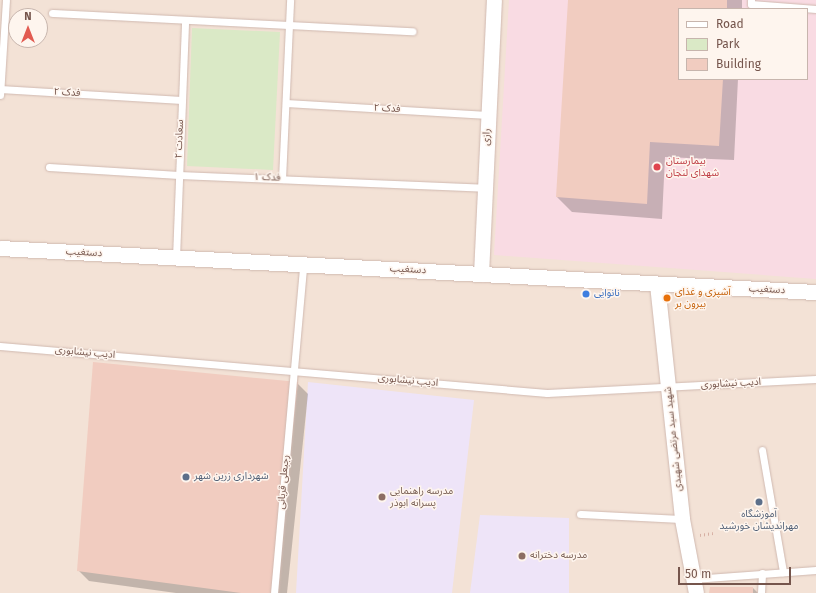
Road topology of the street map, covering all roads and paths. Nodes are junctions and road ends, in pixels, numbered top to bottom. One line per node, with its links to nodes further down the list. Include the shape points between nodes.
1 (6, 0): 10 (lane)
2 (290, 0): 8 (lane)
3 (494, 0): 14 (street, رازی)
4 (751, 0): 5 (lane, via 750,4)
5 (803, 8)
6 (52, 13): 7 (lane)
7 (185, 20): 8 (lane); 12 (lane, سعادت ۲)
8 (289, 24): 9 (lane); 13 (lane)
9 (413, 31)
10 (0, 89): 11 (lane); 12 (lane, فدک ۲)
11 (0, 94)
12 (182, 100): 16 (lane, سعادت ۲)
13 (286, 103): 14 (lane, فدک ۲); 17 (lane)
14 (488, 115): 18 (street, رازی)
15 (49, 167): 16 (lane, فدک ۱)
16 (179, 175): 17 (lane, فدک ۱); 20 (lane, سعادت ۲)
17 (282, 179): 18 (lane, فدک ۱)
18 (484, 188): 22 (street, رازی)
19 (0, 248): 20 (street, دستغیب)
20 (176, 258): 21 (street, دستغیب)
21 (303, 265): 22 (street, دستغیب); 26 (lane, رجبعلی قربانی)
22 (481, 274): 23 (street, دستغیب)
23 (657, 284): 24 (street, دستغیب); 28 (street, شهید سید مرتضی شهیدی)
24 (816, 292)
25 (0, 346): 26 (lane, ادیب نیشابوری)
26 (294, 371): 28 (lane, ادیب نیشابوری, via 547,393); 36 (lane, رجبعلی قربانی)
27 (816, 379): 28 (lane, ادیب نیشابوری)
28 (668, 387): 31 (street, شهید سید مرتضی شهیدی)
29 (762, 450): 33 (lane)
30 (580, 514): 31 (lane)
31 (682, 519): 35 (street, شهید سید مرتضی شهیدی)
32 (816, 570): 33 (lane)
33 (783, 572): 34 (lane)
34 (762, 573): 35 (lane); 37 (lane)
35 (694, 586)
36 (274, 593)
37 (761, 593)

